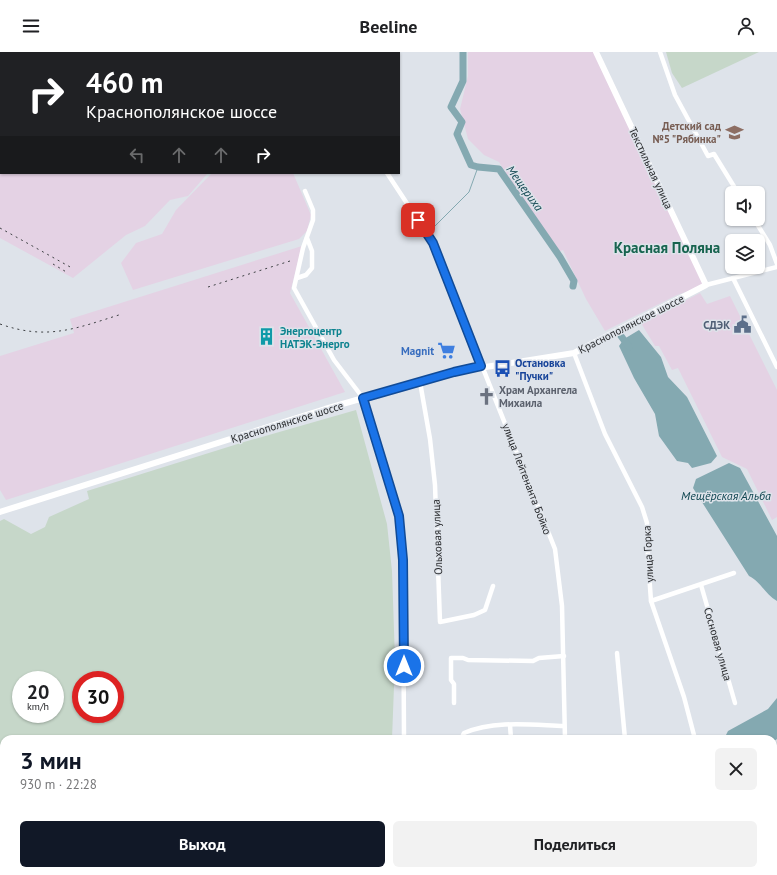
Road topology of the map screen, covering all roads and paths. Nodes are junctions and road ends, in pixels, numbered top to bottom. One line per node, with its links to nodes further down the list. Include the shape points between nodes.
1 (596, 52): 11 (main road, Текстильная улица)
2 (660, 52): 4 (street, via 675,94 708,156 714,154)
3 (388, 174): 13 (street, улица Лейтенанта Бойко, via 433,243)
4 (734, 186)
5 (305, 191): 7 (street, via 313,213)
6 (758, 226): 8 (street, via 770,245)
7 (307, 238): 9 (street); 9 (street, via 312,251 312,268 306,275)
8 (777, 266): 10 (street)
9 (297, 278): 16 (street, via 293,286 295,291 334,360)
10 (733, 278): 11 (street); 14 (street)
11 (706, 285): 12 (main road, Краснополянское шоссе)
12 (574, 353): 13 (main road, Краснополянское шоссе); 21 (street, улица Горка, via 605,434 642,506 647,523)
13 (481, 366): 15 (main road, Краснополянское шоссе); 23 (street, улица Лейтенанта Бойко, via 485,370 555,549 562,606)
14 (777, 367)
15 (420, 382): 16 (main road, Краснополянское шоссе); 19 (street, Ольховая улица, via 435,485 440,622 474,615 484,610)
16 (363, 398): 17 (main road, Краснополянское шоссе); 28 (street, via 399,516 403,560)
17 (0, 512)
18 (734, 573): 20 (street)
19 (493, 586)
20 (700, 586): 21 (street); 25 (street, Сосновая улица)
21 (651, 601): 33 (street, улица Горка, via 684,697)
22 (617, 653): 32 (street)
23 (564, 656): 24 (street, via 539,658 533,661 450,658); 27 (street, улица Лейтенанта Бойко)
24 (454, 703)
25 (735, 703)
26 (510, 725): 27 (street); 29 (street, via 472,729); 30 (street)
27 (564, 726): 31 (street, улица Лейтенанта Бойко)
28 (404, 735)
29 (463, 735)
30 (511, 735)
31 (565, 735)
32 (625, 735)
33 (694, 735)

